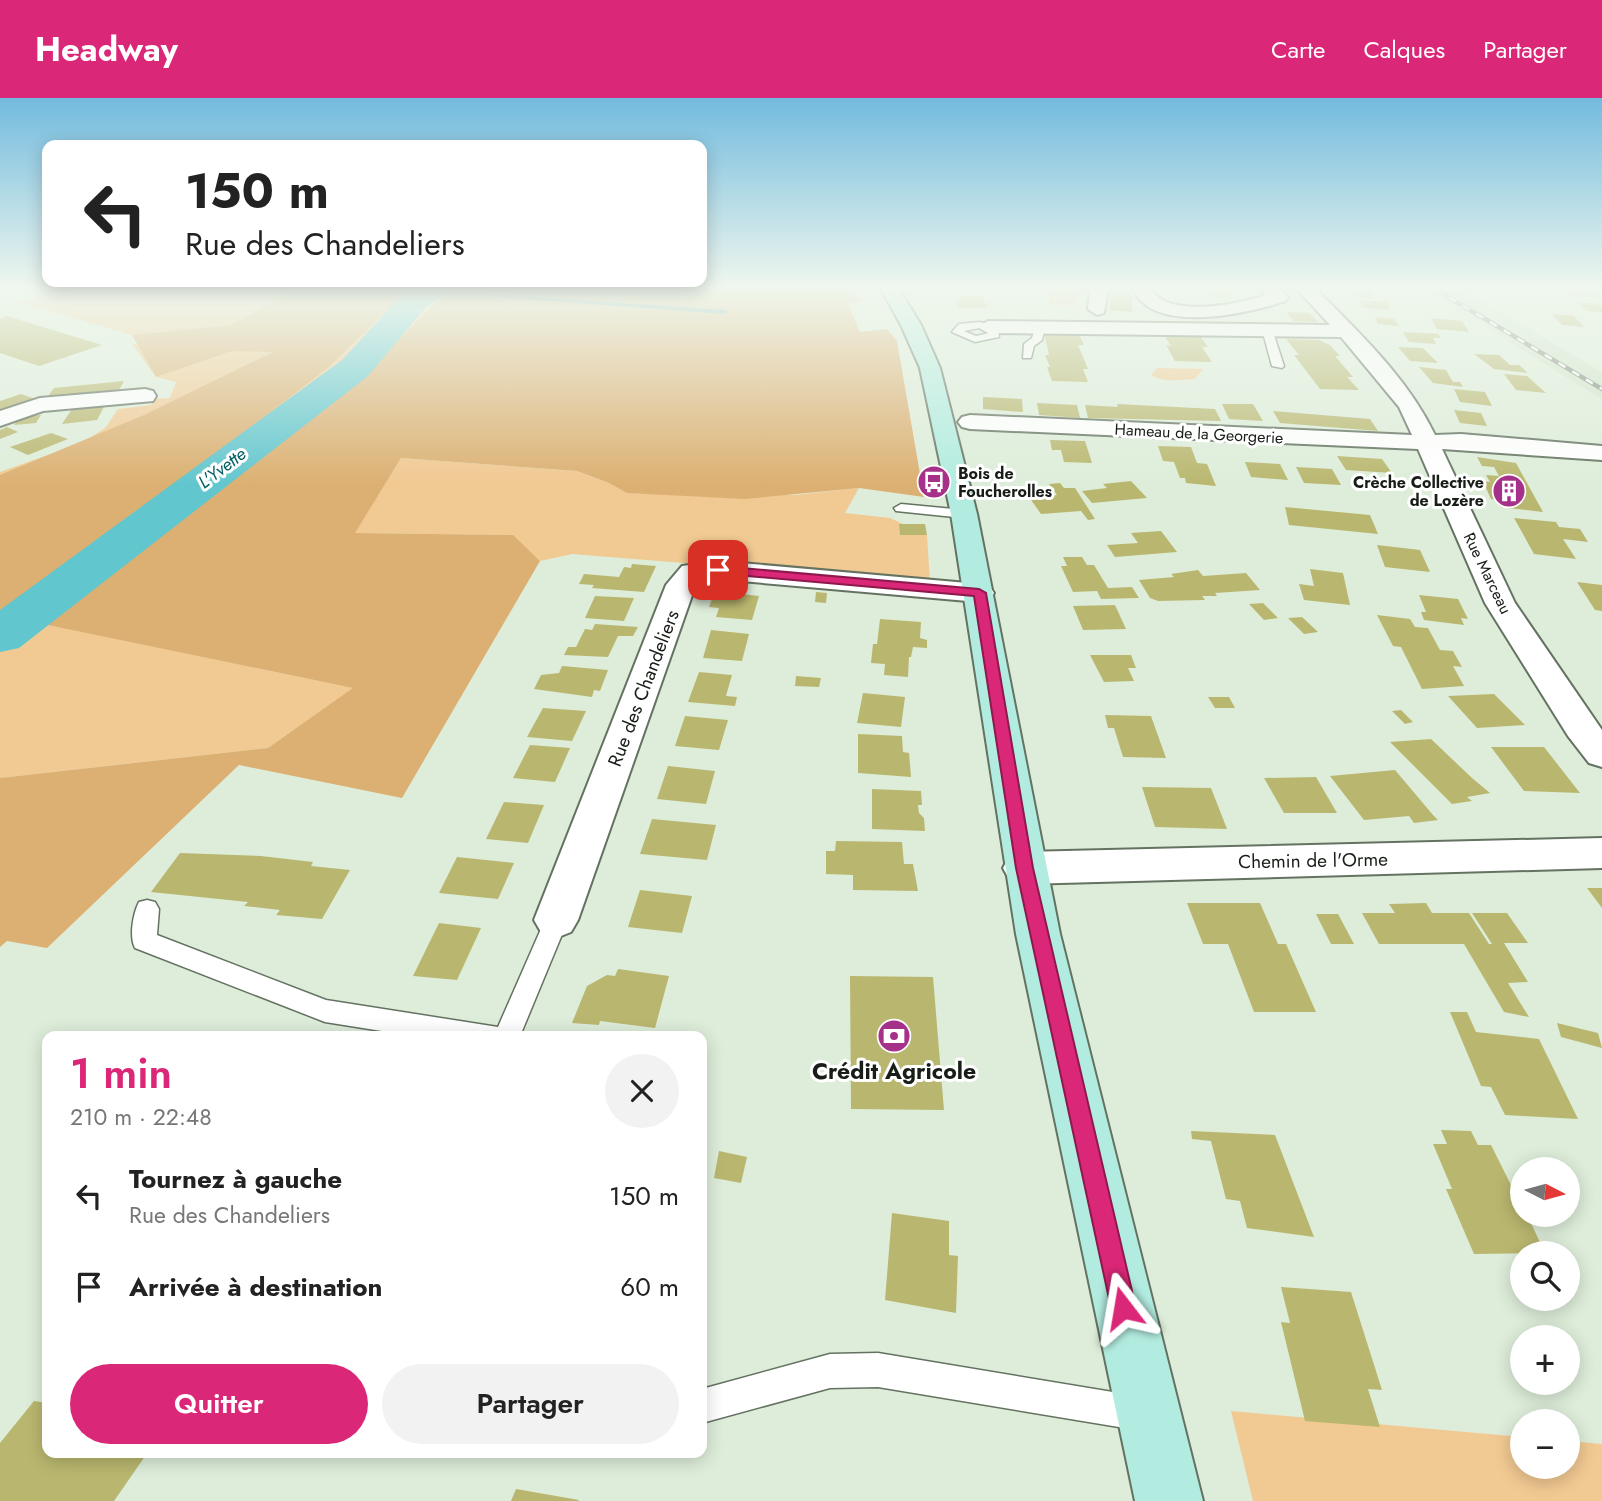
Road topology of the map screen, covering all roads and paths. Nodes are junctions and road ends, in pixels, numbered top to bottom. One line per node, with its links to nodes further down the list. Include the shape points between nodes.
1 (924, 354): 11 (main road)
2 (1275, 354): 4 (lane)
3 (1368, 354): 8 (street, Rue Marceau, via 1396,386)
4 (1278, 366)
5 (145, 396): 6 (street, via 40,405)
6 (0, 419)
7 (970, 422): 8 (street, Hameau de la Georgerie)
8 (1427, 441): 9 (street, Hameau de la Georgerie); 13 (street, Rue Marceau, via 1500,603)
9 (1602, 453)
10 (901, 508): 11 (lane)
11 (964, 514): 12 (main road)
12 (979, 593): 15 (main road); 17 (street, Rue des Chandeliers, via 718,570 692,572 677,596)
13 (1602, 754)
14 (1602, 853): 15 (street, Chemin de l'Orme)
15 (1024, 868): 21 (main road)
16 (147, 909): 18 (lane, via 144,941 325,1012)
17 (556, 920): 19 (lane)
18 (456, 1031)
19 (509, 1031)
20 (707, 1405): 21 (lane, via 830,1371 878,1370)
21 (1149, 1415): 22 (main road)
22 (1168, 1501)

